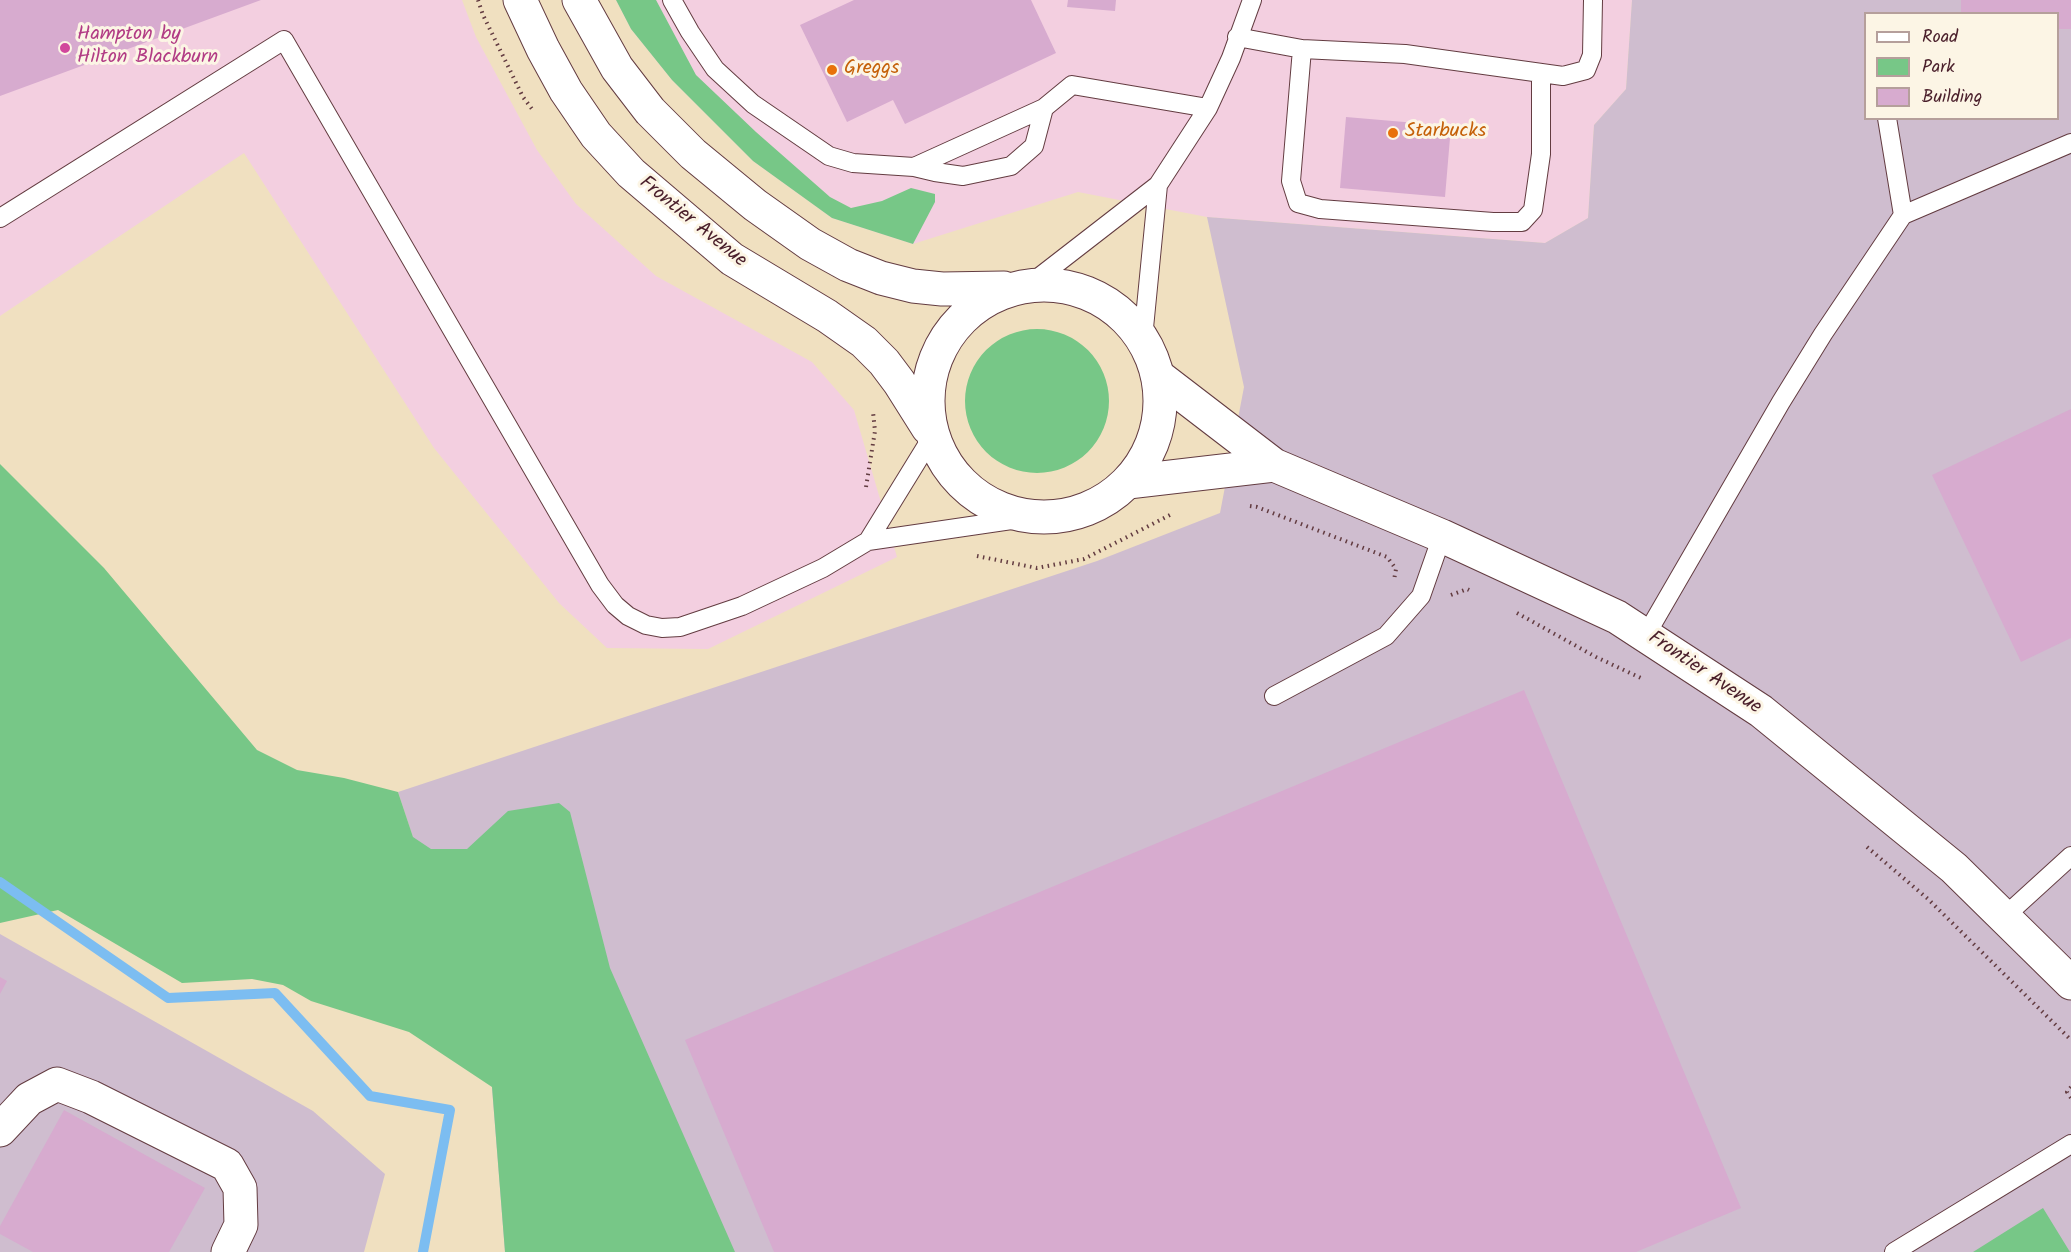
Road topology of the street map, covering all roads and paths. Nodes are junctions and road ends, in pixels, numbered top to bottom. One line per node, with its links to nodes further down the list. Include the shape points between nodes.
1 (478, 0): 12 (path, via 523,97)
2 (520, 0): 23 (street, Frontier Avenue, via 566,91 596,135 631,173 732,259 864,342 899,381)
3 (579, 0): 19 (street, via 617,68 650,111 693,154 755,206 810,244 848,266 913,286)
4 (672, 0): 15 (lane, via 715,69 753,104 792,132 829,156 853,163)
5 (1252, 0): 7 (lane)
6 (1593, 0): 9 (lane, via 1592,55 1586,70 1563,76)
7 (1238, 37): 8 (lane); 11 (lane)
8 (1302, 49): 9 (lane, via 1405,54); 9 (lane, via 1291,181 1298,203 1320,209 1522,222 1533,210 1541,154)
9 (1540, 74)
10 (1044, 108): 11 (lane, via 1072,86); 15 (lane); 15 (lane, via 1034,146 1011,166 963,176)
11 (1208, 108): 16 (lane)
12 (537, 115)
13 (1887, 120): 17 (lane)
14 (2071, 143): 17 (lane)
15 (914, 167)
16 (1158, 185): 19 (lane); 20 (lane)
17 (1903, 215): 36 (lane, via 1781,402)
18 (0, 218): 31 (lane, via 284,40 615,606 646,625 680,627 742,606 823,568)
19 (1020, 286): 20 (street, via 1062,285 1094,295 1121,313); 23 (street, via 978,304 951,328 933,360 926,396)
20 (1143, 338): 21 (street)
21 (1158, 376): 24 (street, Frontier Avenue); 25 (street, via 1161,404 1156,432 1145,459)
22 (873, 409): 26 (path, via 875,431 866,487)
23 (931, 434): 26 (lane); 29 (street, via 947,467 970,492 999,509)
24 (1274, 465): 25 (street, Frontier Avenue); 30 (street, Frontier Avenue)
25 (1128, 482): 29 (street, via 1100,503 1067,515)
26 (894, 500): 31 (lane)
27 (1247, 506): 34 (path, via 1387,557 1396,569 1393,583)
28 (1173, 514): 32 (path, via 1075,561 1037,568)
29 (1032, 517): 31 (lane)
30 (1442, 536): 34 (lane); 36 (street, Frontier Avenue, via 1617,617)
31 (868, 541)
32 (972, 555)
33 (1474, 592): 34 (path, via 1467,589 1451,595 1444,605)
34 (1421, 596): 38 (lane, via 1386,636)
35 (1510, 609): 37 (path)
36 (1646, 635): 41 (street, Frontier Avenue, via 1761,711 1954,868)
37 (1652, 684)
38 (1274, 696)
39 (1866, 846): 43 (path, via 1928,899)
40 (2071, 856): 41 (lane)
41 (2004, 917): 42 (street, Frontier Avenue)
42 (2071, 983)
43 (2071, 1040)
44 (2071, 1087): 45 (path, via 2067,1092)
45 (2071, 1098)
46 (0, 1130): 48 (street, via 29,1099 57,1084 226,1165 240,1188 241,1225)
47 (2071, 1144): 49 (lane)
48 (228, 1252)
49 (1894, 1252)

